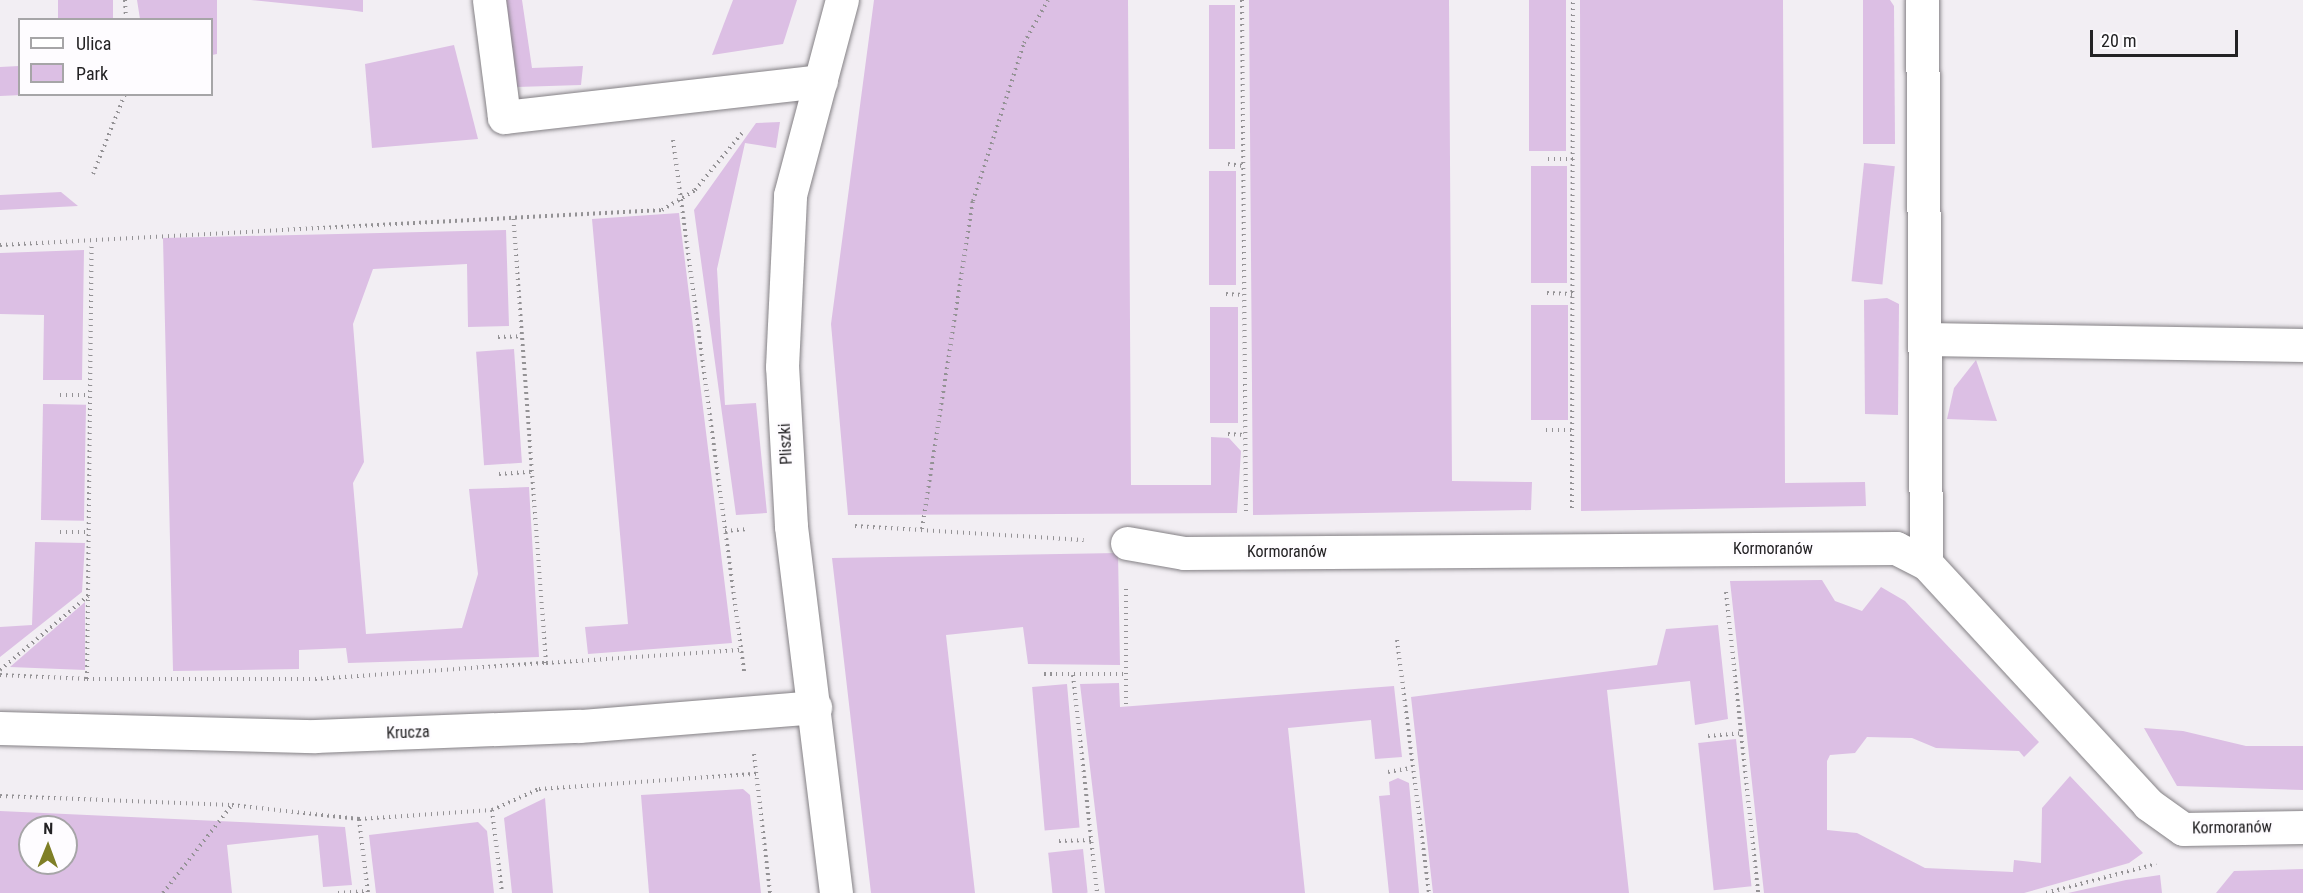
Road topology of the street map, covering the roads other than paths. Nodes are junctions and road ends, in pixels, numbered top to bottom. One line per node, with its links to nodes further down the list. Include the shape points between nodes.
1 (489, 0): 4 (street, via 504,117)
2 (842, 0): 4 (street, Pliszki)
3 (1922, 0): 5 (street)
4 (820, 81): 9 (street, Pliszki, via 790,195 782,366 791,526)
5 (1925, 339): 6 (street); 8 (street)
6 (2303, 345)
7 (1127, 543): 8 (street, Kormoranów, via 1184,553 1896,548)
8 (1926, 563): 11 (street, Kormoranów, via 2148,804 2183,829)
9 (815, 707): 10 (street, Krucza, via 579,726 315,736); 12 (street, Pliszki)
10 (0, 728)
11 (2303, 827)
12 (836, 893)

